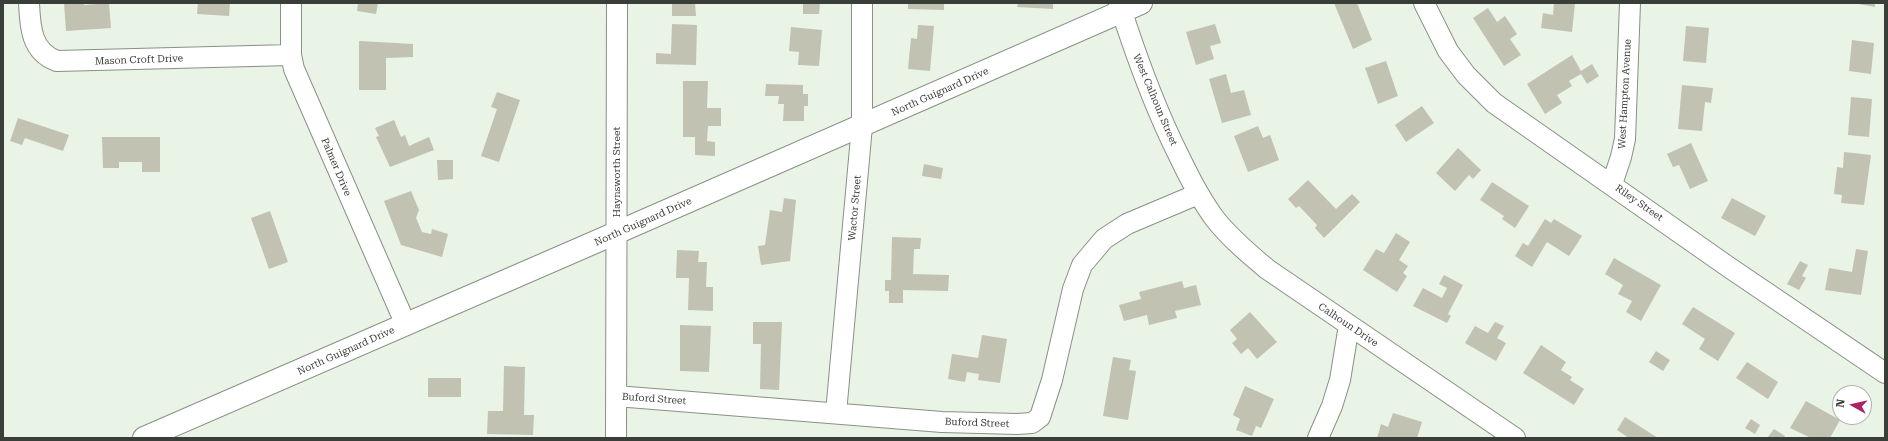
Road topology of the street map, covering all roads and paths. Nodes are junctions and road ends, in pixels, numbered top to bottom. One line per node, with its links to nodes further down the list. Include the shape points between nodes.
1 (29, 3): 9 (street, Mason Croft Drive, via 32,34 37,46 50,59 57,61)
2 (291, 3): 9 (street, Palmer Drive)
3 (617, 3): 13 (street, Haynsworth Street)
4 (862, 3): 10 (street, Wactor Street)
5 (1141, 3): 8 (highway, North Guignard Drive)
6 (1424, 3): 11 (street, Riley Street, via 1448,52 1479,89 1494,103)
7 (1630, 3): 11 (street, West Hampton Avenue, via 1625,139 1617,174)
8 (1120, 7): 10 (highway, North Guignard Drive); 12 (street, West Calhoun Street, via 1130,41 1166,130)
9 (291, 55): 14 (street, Palmer Drive, via 294,69)
10 (862, 126): 13 (highway, North Guignard Drive); 18 (street, Wactor Street)
11 (1612, 184): 16 (street, Riley Street)
12 (1198, 194): 15 (street, Calhoun Drive, via 1244,250 1303,295); 18 (street, Buford Street, via 1127,224 1104,239 1082,265 1073,289 1052,380 1040,417 1032,423 942,422)
13 (616, 234): 14 (highway, North Guignard Drive); 17 (street, Haynsworth Street)
14 (406, 325): 19 (highway, North Guignard Drive)
15 (1349, 325): 21 (street, via 1340,380); 22 (street, Calhoun Drive)
16 (1885, 373)
17 (616, 396): 18 (street, Buford Street); 20 (street, Haynsworth Street)
18 (836, 413)
19 (144, 438)
20 (616, 438)
21 (1318, 438)
22 (1515, 438)

